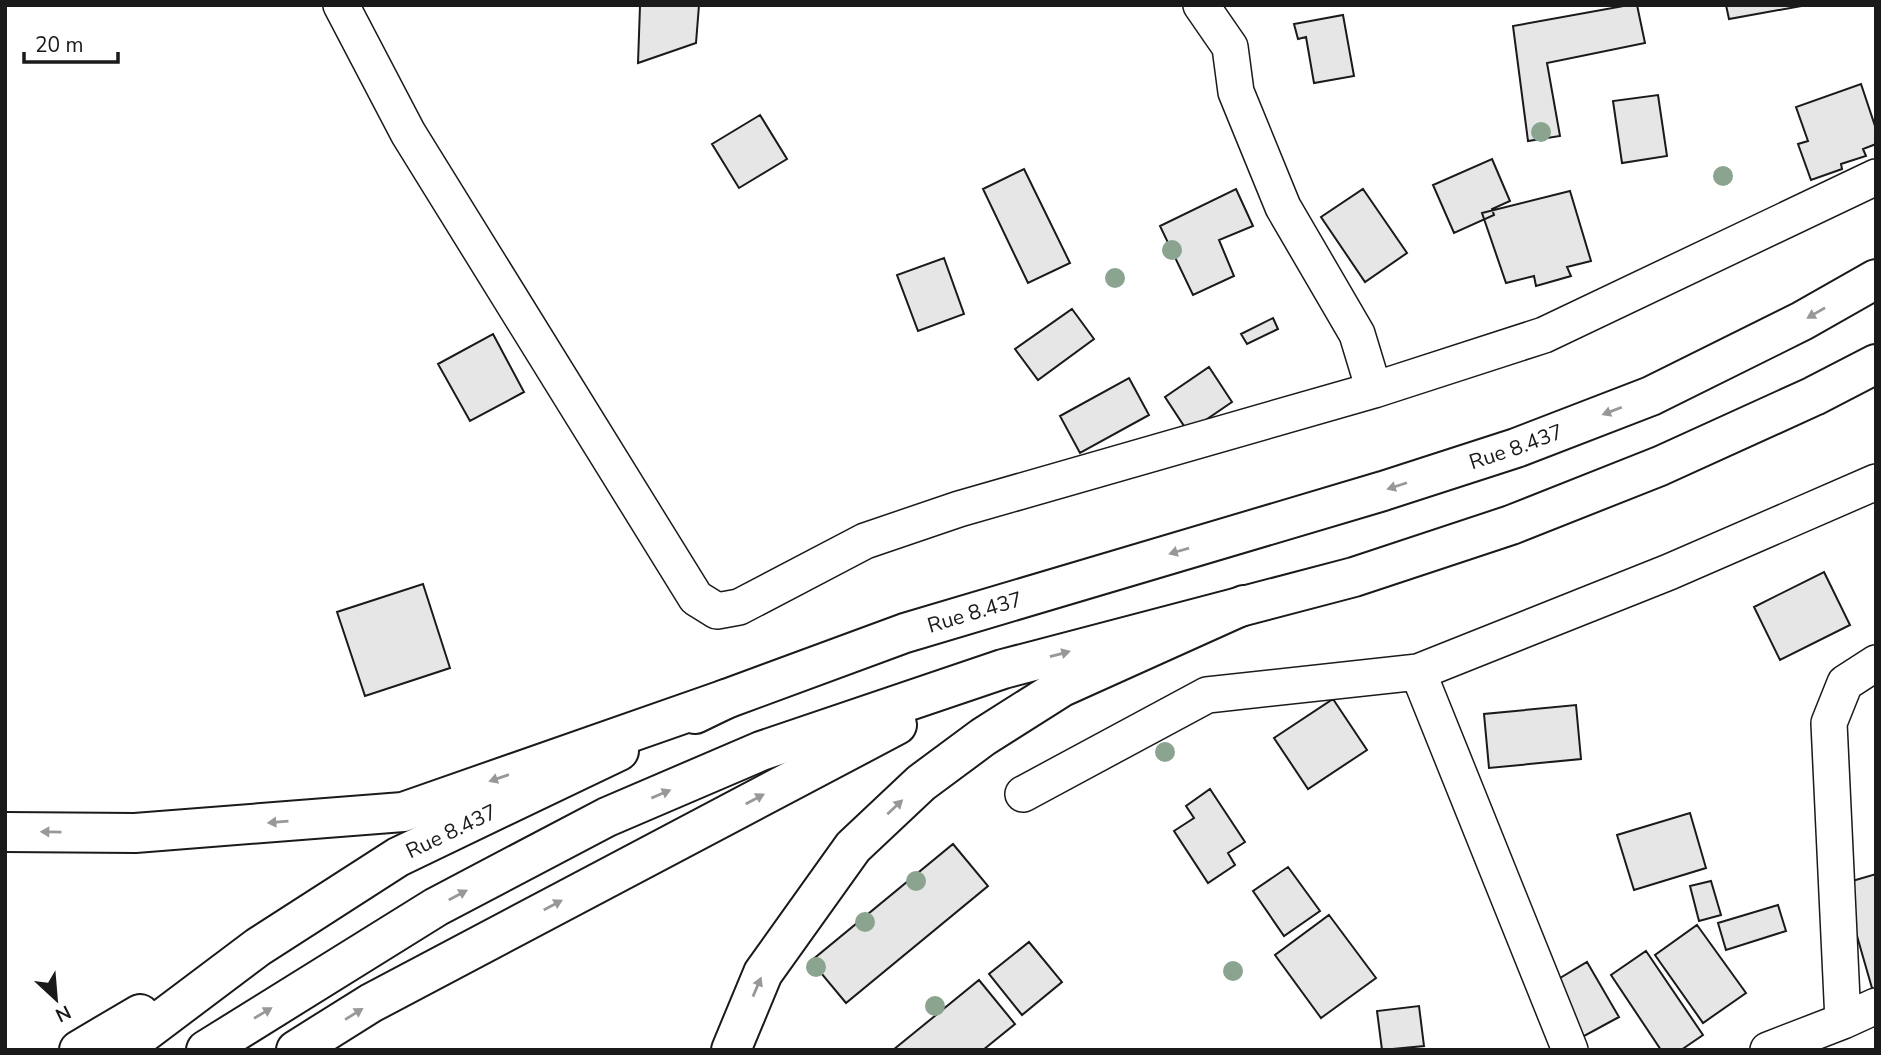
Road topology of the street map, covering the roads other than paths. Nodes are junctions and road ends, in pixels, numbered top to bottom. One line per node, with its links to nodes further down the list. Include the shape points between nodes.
1 (341, 5): 6 (street, via 408,133 688,586 696,598 717,611 739,607 865,541 959,509)
2 (1201, 5): 6 (street, via 1230,47 1236,92 1283,207 1357,334)
3 (1876, 177): 6 (street, via 1544,335)
4 (1876, 279): 12 (main road, Rue 8.437, one-way to 12, via 1651,396 1516,448 905,633)
5 (1876, 364): 8 (main road, via 1660,466 1511,526 1354,577)
6 (1374, 390)
7 (1876, 482): 11 (street, via 1669,572)
8 (1244, 605): 10 (main road, one-way to 8); 22 (main road, one-way to 8, via 763,973 853,847 921,783 1062,687)
9 (1876, 663): 17 (street, via 1845,683 1829,723)
10 (1003, 669): 20 (main road, one-way to 10, via 436,907 607,817 761,751); 21 (main road, one-way to 10, via 371,1003)
11 (1418, 672): 13 (street, via 1207,695); 23 (street)
12 (726, 699): 14 (main road, one-way to 14, via 403,812 135,833); 15 (main road, Rue 8.437, via 398,857)
13 (1023, 794)
14 (5, 832)
15 (258, 947): 18 (main road); 19 (main road, Rue 8.437)
16 (1876, 1006): 17 (street)
17 (1843, 1021): 24 (street)
18 (79, 1050)
19 (121, 1050)
20 (206, 1050)
21 (296, 1050)
22 (731, 1050)
23 (1570, 1050)
24 (1768, 1050)

